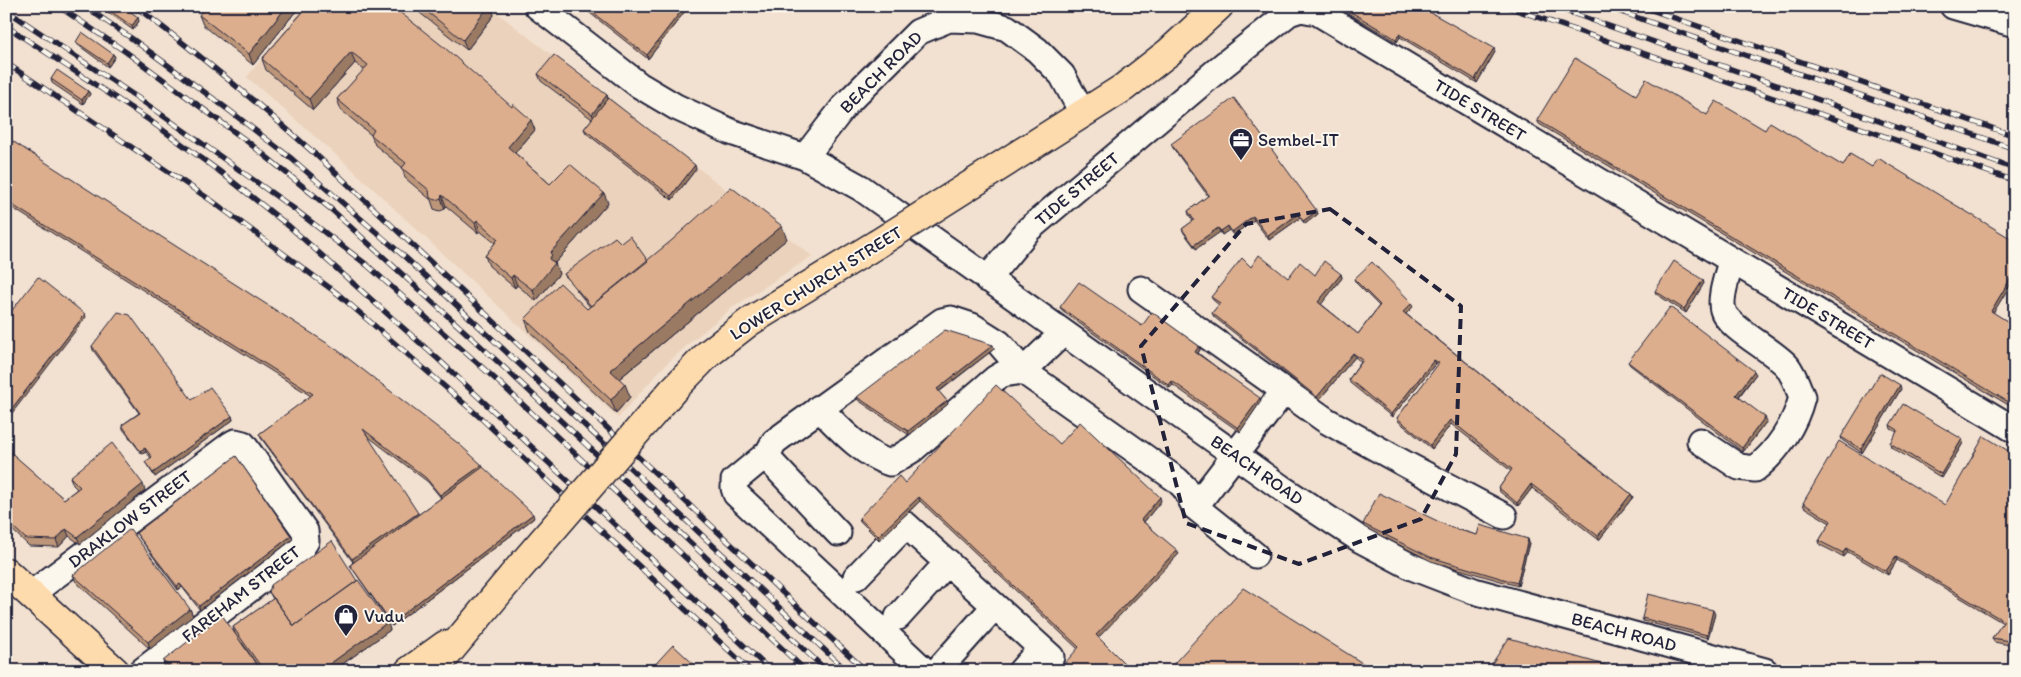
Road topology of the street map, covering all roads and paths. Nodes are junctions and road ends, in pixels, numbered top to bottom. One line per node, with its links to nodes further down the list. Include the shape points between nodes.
1 (537, 6): 6 (street, BEACH ROAD, via 639,85 676,107 731,132)
2 (1219, 6): 5 (main road, LOWER CHURCH STREET, via 1169,52)
3 (1953, 6): 4 (street)
4 (2015, 24)
5 (1083, 114): 6 (street, BEACH ROAD, via 1062,75 1037,50 1007,28 978,20 949,19 918,32 846,104); 29 (main road, LOWER CHURCH STREET, bridge, via 749,322 708,354 673,390)
6 (805, 156): 8 (street, BEACH ROAD, via 862,188)
7 (1731, 261): 8 (street, TIDE STREET, via 1317,12 1301,9 1289,13 1221,67 1029,229); 14 (street, TIDE STREET); 15 (street, via 1722,302 1723,312 1730,322 1787,366 1802,397 1797,415 1769,458 1755,469 1739,467)
8 (987, 279): 10 (street, BEACH ROAD)
9 (1141, 289): 12 (street)
10 (1063, 333): 11 (street); 17 (street, BEACH ROAD)
11 (1023, 371): 13 (street, via 999,343 972,326 951,319 942,321); 13 (street, via 996,378 913,449 890,463 880,460 844,434); 18 (street, via 1177,480)
12 (1284, 391): 17 (street); 19 (street, via 1327,421)
13 (820, 408): 16 (street, via 774,442)
14 (2015, 430)
15 (1700, 441)
16 (768, 453): 21 (street, via 772,463); 34 (street, via 734,481 736,494)
17 (1234, 455): 18 (street); 37 (street, BEACH ROAD, via 1360,540 1412,567 1474,591)
18 (1196, 507): 22 (street)
19 (1504, 516)
20 (305, 531): 26 (street, DRAKLOW STREET, via 246,447 239,443 230,445); 31 (street, FAREHAM STREET, via 306,541 300,550)
21 (838, 533)
22 (1255, 555)
23 (948, 562): 25 (street, via 906,525); 27 (street); 28 (street)
24 (6, 572): 26 (main road)
25 (856, 577)
26 (31, 594): 30 (main road)
27 (995, 606): 35 (street); 36 (street, via 1046,653)
28 (898, 617)
29 (471, 626): 32 (main road, LOWER CHURCH STREET); 33 (main road, LOWER CHURCH STREET)
30 (105, 668)
31 (142, 671)
32 (410, 671)
33 (433, 671)
34 (924, 671)
35 (937, 671)
36 (1021, 671)
37 (1765, 671)

